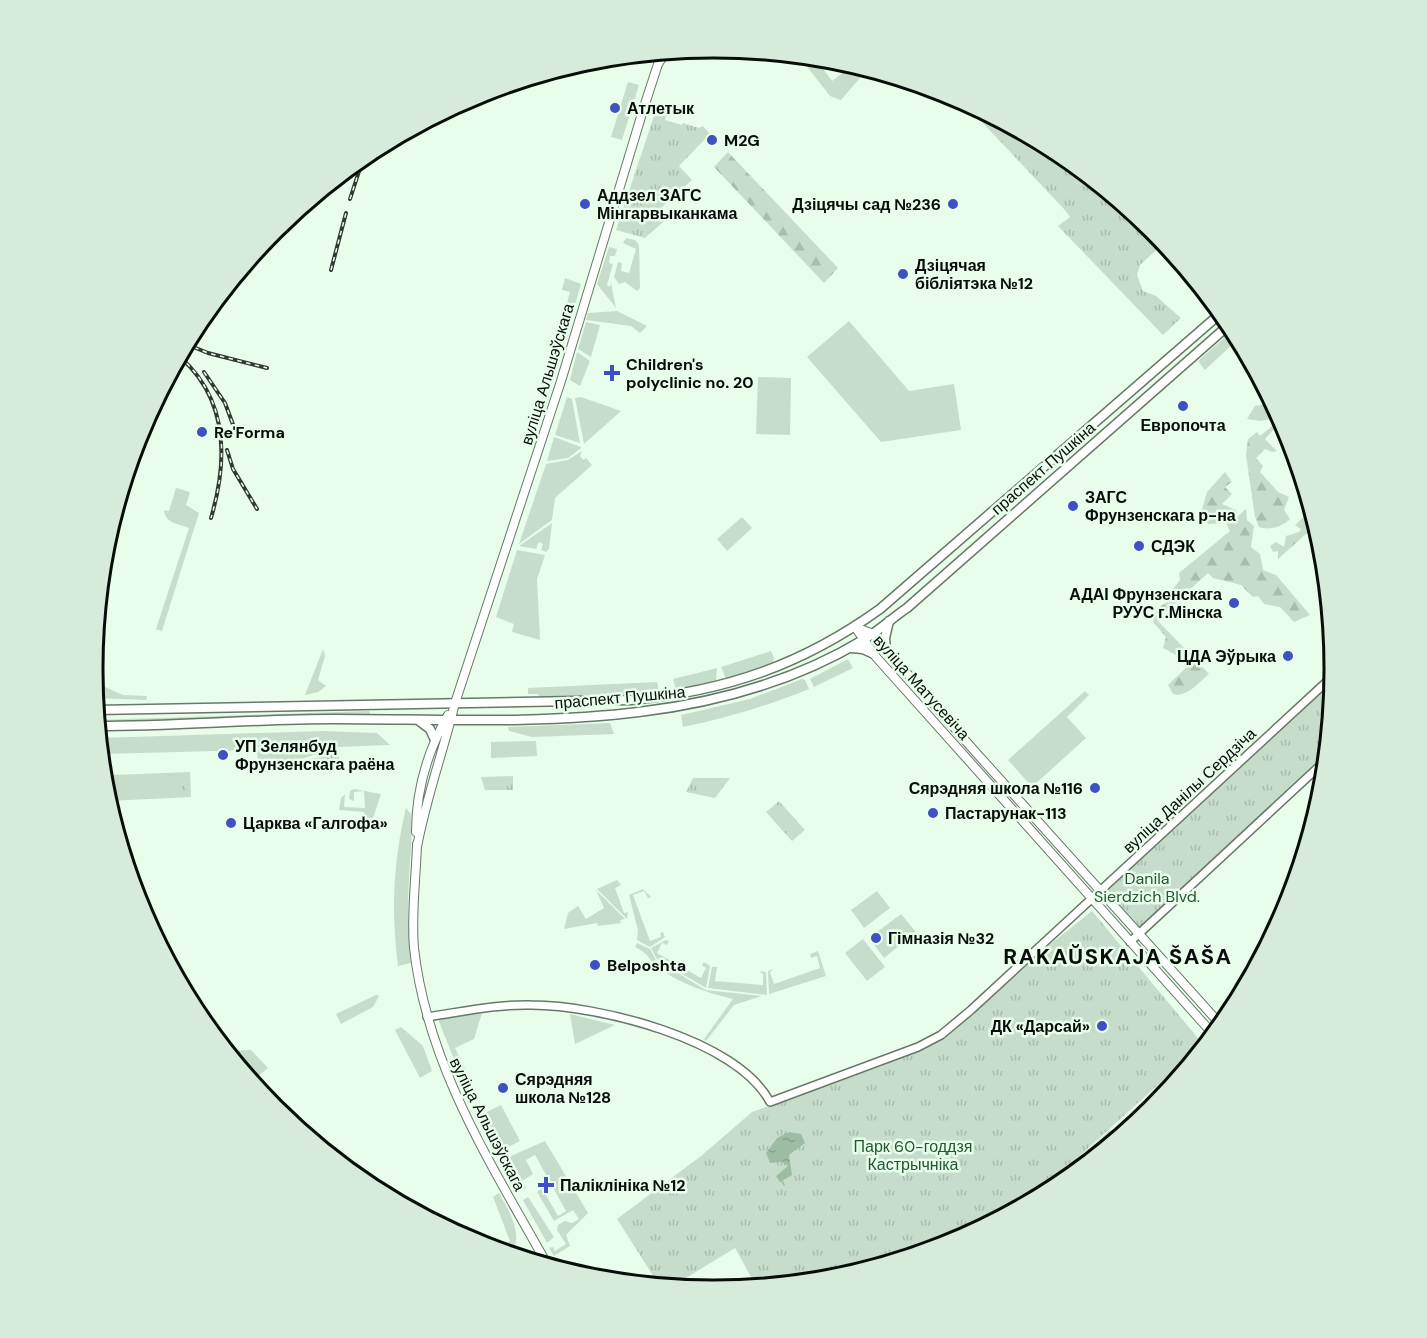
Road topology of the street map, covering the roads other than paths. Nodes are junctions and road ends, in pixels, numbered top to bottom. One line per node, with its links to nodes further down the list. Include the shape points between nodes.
1 (661, 61): 13 (main road, вуліца Альшэўскага, via 561,381)
2 (1214, 319): 5 (main road, праспект Пушкіна, via 911,583)
3 (1222, 331): 4 (main road, праспект Пушкіна)
4 (889, 620): 6 (main road, праспект Пушкіна); 9 (main road)
5 (855, 627): 6 (main road, вуліца Матусевіча); 7 (main road, вуліца Матусевіча); 13 (main road, праспект Пушкіна, via 780,668 689,694 570,703)
6 (873, 634): 7 (main road, праспект Пушкіна); 9 (main road, вуліца Матусевіча)
7 (863, 641): 8 (main road, праспект Пушкіна); 10 (main road, вуліца Матусевіча)
8 (848, 649): 10 (main road); 17 (main road, праспект Пушкіна, via 774,684 677,709 602,716)
9 (886, 650): 21 (main road, вуліца Матусевіча)
10 (874, 654): 19 (main road, вуліца Матусевіча)
11 (1324, 685): 26 (street, вуліца Данілы Сердзіча)
12 (374, 703): 13 (main road, праспект Пушкіна); 14 (main road, праспект Пушкіна); 16 (main road, via 378,713)
13 (454, 703): 17 (main road, вуліца Альшэўскага)
14 (104, 710)
15 (415, 718): 16 (main road, праспект Пушкіна); 17 (main road, праспект Пушкіна); 20 (main road, via 426,724)
16 (373, 719): 18 (main road, праспект Пушкіна)
17 (448, 720): 20 (main road, вуліца Альшэўскага); 25 (main road, вуліца Альшэўскага)
18 (106, 726)
19 (947, 735): 21 (main road, via 950,730); 24 (main road, вуліца Матусевіча)
20 (435, 740): 25 (main road, вуліца Альшэўскага, via 417,798)
21 (971, 747): 23 (main road, вуліца Матусевіча)
22 (1315, 770): 28 (street)
23 (1049, 833): 24 (main road); 26 (main road, вуліца Матусевіча)
24 (1040, 840): 27 (main road, вуліца Матусевіча)
25 (417, 847): 32 (main road, вуліца Альшэўскага, via 414,949)
26 (1101, 890): 27 (street, вуліца Данілы Сердзіча); 28 (main road, вуліца Матусевіча)
27 (1092, 898): 29 (main road, вуліца Матусевіча); 32 (street, вуліца Данілы Сердзіча, via 941,1035 899,1056 770,1102 725,1056 694,1041 623,1018 535,1005)
28 (1139, 933): 29 (street); 30 (main road, вуліца Матусевіча)
29 (1130, 942): 31 (main road, вуліца Матусевіча)
30 (1167, 964): 31 (main road); 33 (main road, вуліца Матусевіча)
31 (1157, 973): 34 (main road, вуліца Матусевіча)
32 (427, 1017): 35 (main road, вуліца Альшэўскага, via 450,1085)
33 (1214, 1018)
34 (1207, 1028)
35 (542, 1255)

